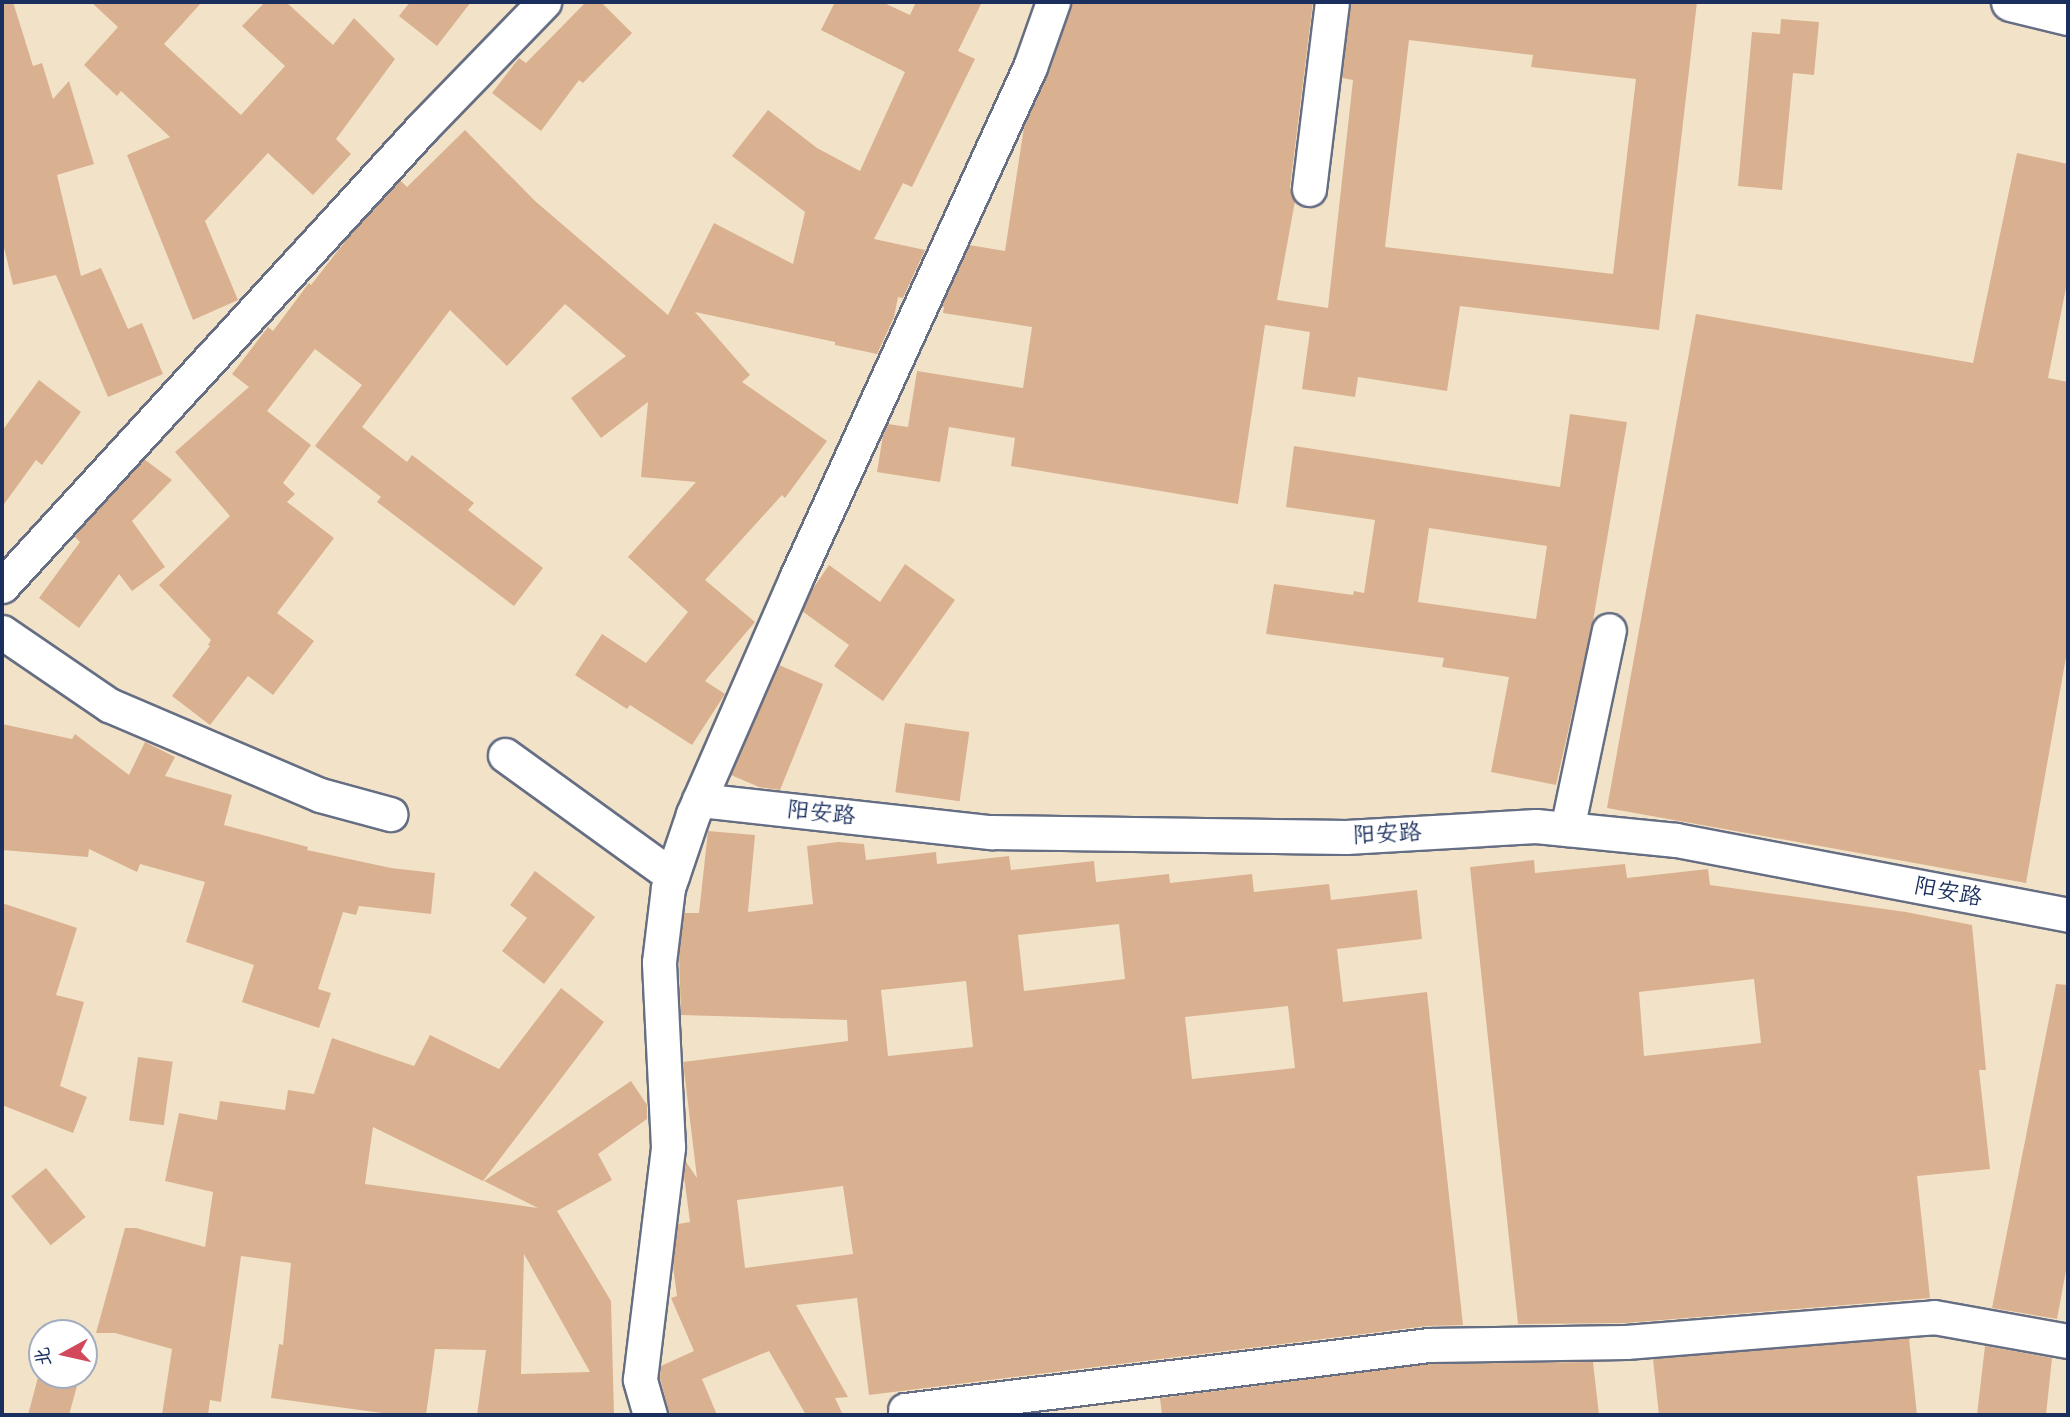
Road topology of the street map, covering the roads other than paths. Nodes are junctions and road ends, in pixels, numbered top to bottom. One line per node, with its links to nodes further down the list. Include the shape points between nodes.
1 (544, 2): 7 (street, via 412,139)
2 (1053, 2): 11 (street, via 1030,67)
3 (1332, 2): 6 (street)
4 (2011, 2): 5 (street)
5 (2068, 16)
6 (1309, 189)
7 (2, 586)
8 (1609, 630): 13 (street)
9 (2, 632): 12 (street, via 109,705 320,796)
10 (505, 755): 14 (street)
11 (699, 800): 13 (street, 阳安路, via 991,832 1346,837 1536,826); 14 (street)
12 (390, 814)
13 (1567, 829): 15 (street, 阳安路, via 1676,841)
14 (672, 876): 18 (street, via 659,962 668,1147 640,1379)
15 (2068, 915)
16 (2068, 1340): 17 (street, via 1934,1317 1626,1342 1429,1345)
17 (905, 1410)
18 (650, 1415)

